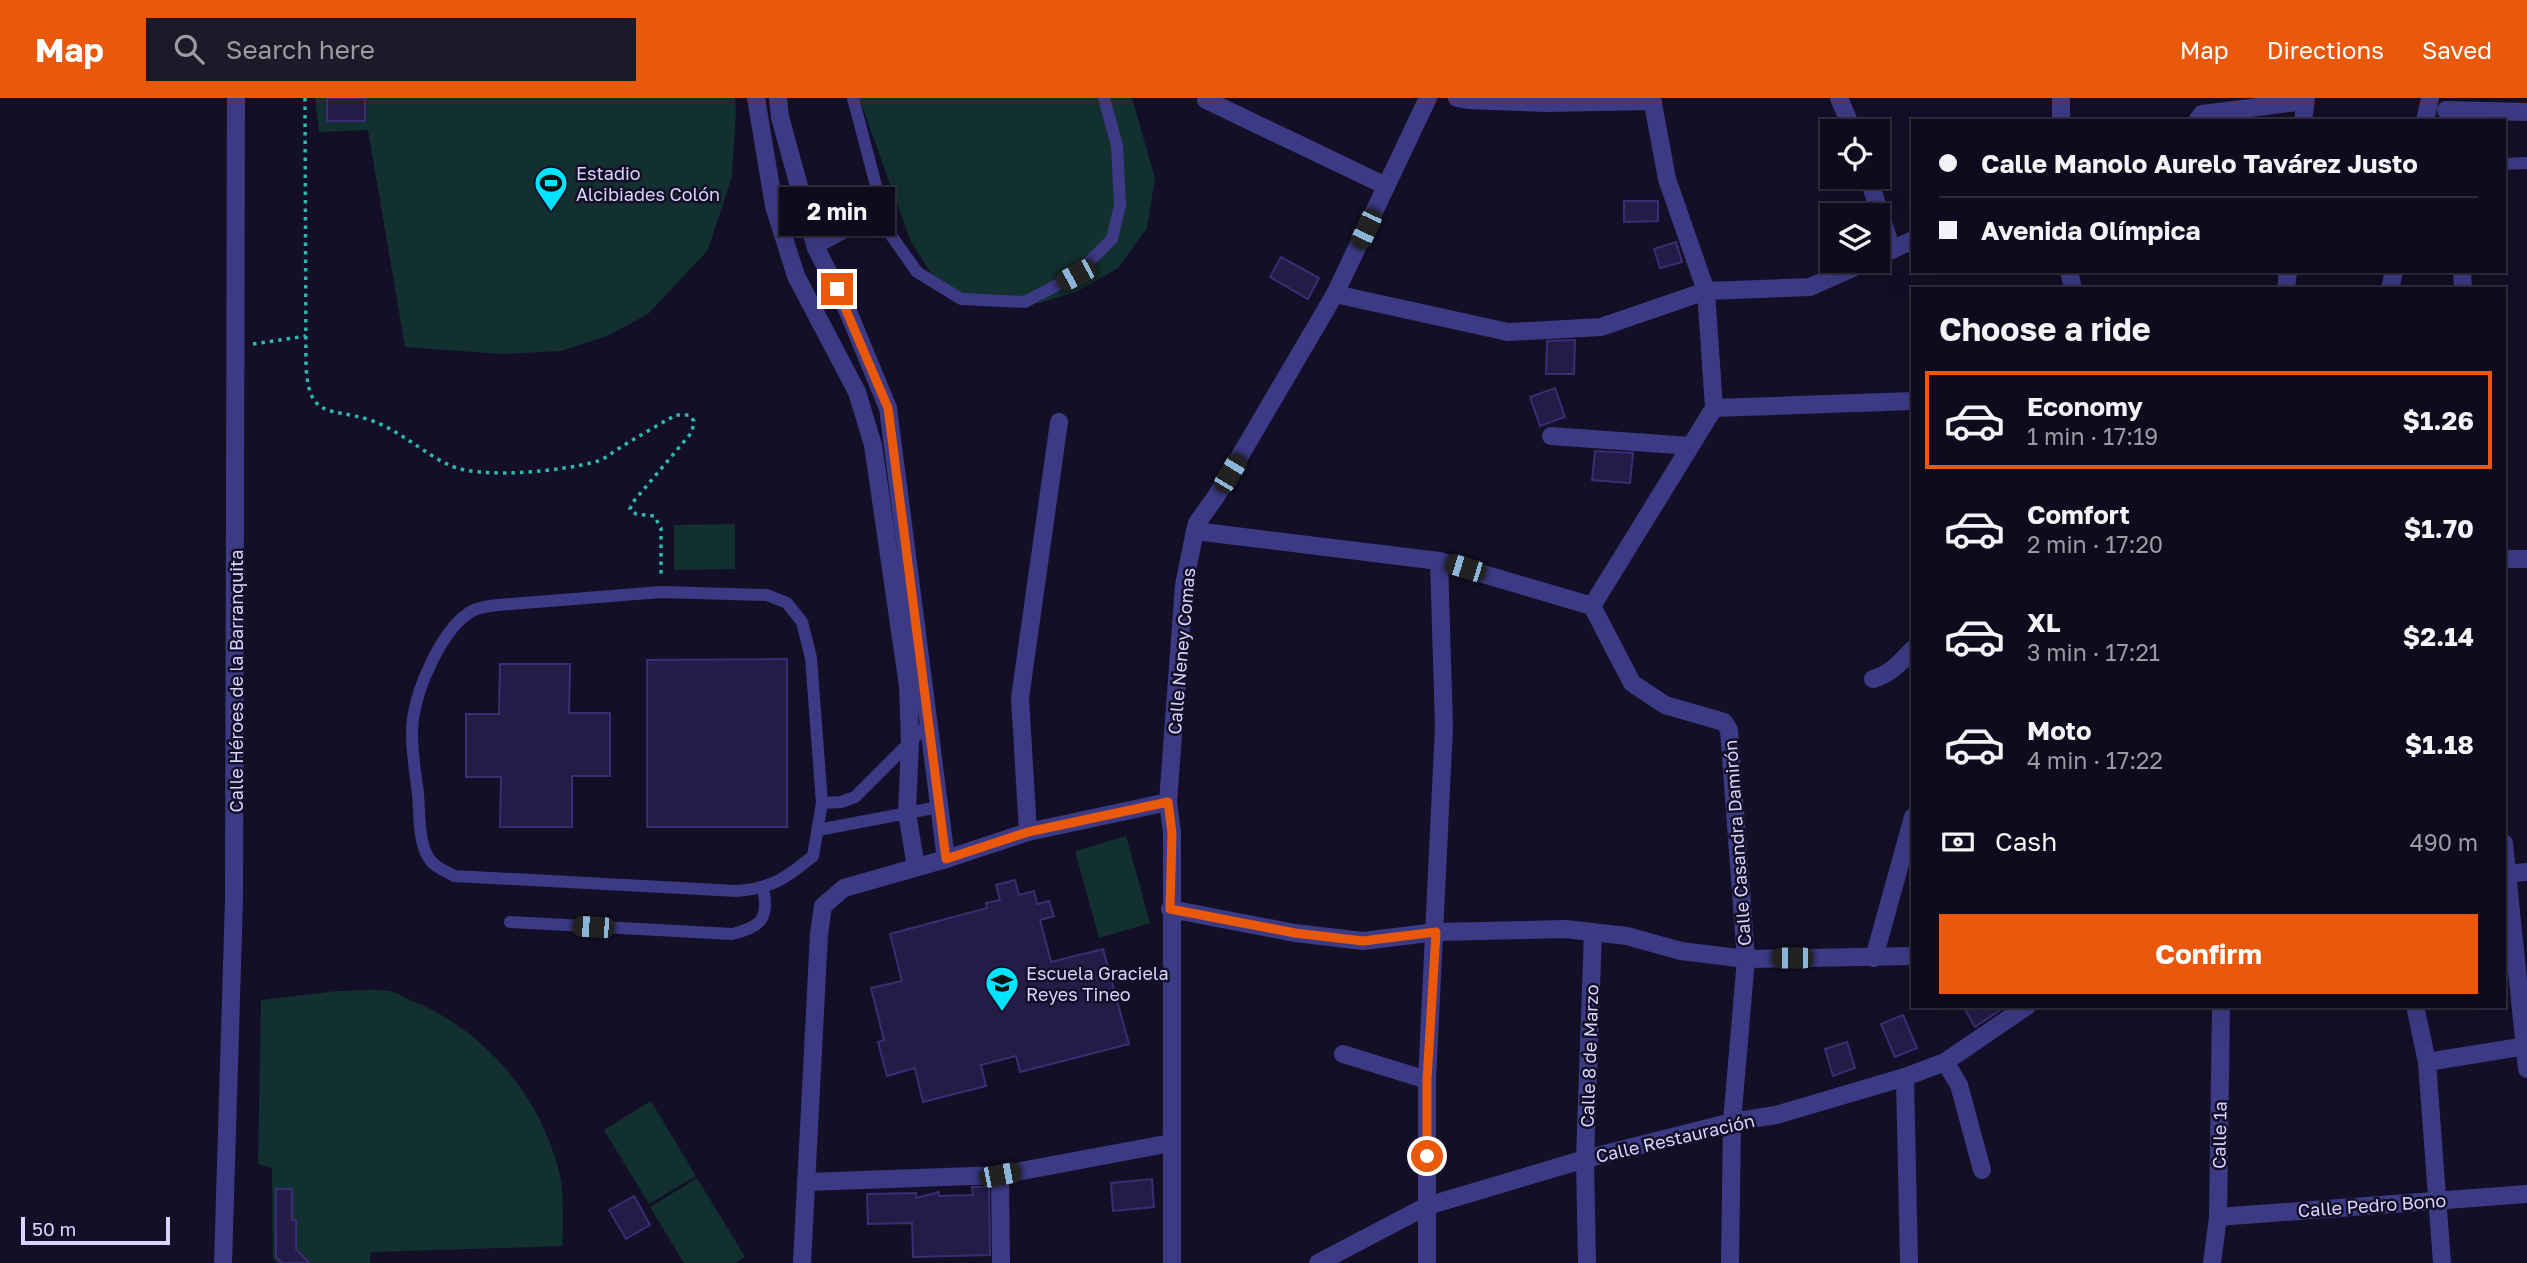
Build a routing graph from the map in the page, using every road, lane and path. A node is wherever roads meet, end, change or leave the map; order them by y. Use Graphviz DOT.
graph roads {
  1 [pos="236,98"];
  2 [pos="305,98"];
  3 [pos="756,98"];
  4 [pos="778,98"];
  5 [pos="853,98"];
  6 [pos="1104,98"];
  7 [pos="1428,98"];
  8 [pos="1457,98"];
  9 [pos="1839,98"];
  10 [pos="2062,98"];
  11 [pos="2430,98"];
  12 [pos="1652,99"];
  13 [pos="2305,99"];
  14 [pos="1206,100"];
  15 [pos="2446,110"];
  16 [pos="2527,112"];
  17 [pos="1848,119"];
  18 [pos="2062,119"];
  19 [pos="2198,119"];
  20 [pos="2303,119"];
  21 [pos="2426,119"];
  22 [pos="2527,163"];
  23 [pos="2506,164"];
  24 [pos="1386,186"];
  25 [pos="881,212"];
  26 [pos="1911,241"];
  27 [pos="816,248"];
  28 [pos="1890,251"];
  29 [pos="1841,273"];
  30 [pos="1706,291"];
  31 [pos="1335,294"];
  32 [pos="306,336"];
  33 [pos="236,347"];
  34 [pos="1911,401"];
  35 [pos="1714,408"];
  36 [pos="1059,422"];
  37 [pos="1551,436"];
  38 [pos="1690,446"];
  39 [pos="1195,531"];
  40 [pos="2506,559"];
  41 [pos="2527,559"];
  42 [pos="1440,561"];
  43 [pos="661,592"];
  44 [pos="1592,607"];
  45 [pos="1911,651"];
  46 [pos="1873,679"];
  47 [pos="929,723"];
  48 [pos="910,742"];
  49 [pos="1168,802"];
  50 [pos="822,803"];
  51 [pos="939,807"];
  52 [pos="906,813"];
  53 [pos="1911,824"];
  54 [pos="818,830"];
  55 [pos="1028,832"];
  56 [pos="946,859"];
  57 [pos="916,867"];
  58 [pos="2527,872"];
  59 [pos="2506,873"];
  60 [pos="2506,881"];
  61 [pos="763,889"];
  62 [pos="1170,909"];
  63 [pos="510,922"];
  64 [pos="1436,932"];
  65 [pos="1593,932"];
  66 [pos="1911,956"];
  67 [pos="1874,958"];
  68 [pos="1746,959"];
  69 [pos="2024,1008"];
  70 [pos="2221,1008"];
  71 [pos="2415,1008"];
  72 [pos="2526,1046"];
  73 [pos="1343,1054"];
  74 [pos="1945,1062"];
  75 [pos="2427,1062"];
  76 [pos="2527,1069"];
  77 [pos="1905,1077"];
  78 [pos="1427,1080"];
  79 [pos="1732,1122"];
  80 [pos="1171,1143"];
  81 [pos="1585,1159"];
  82 [pos="1982,1170"];
  83 [pos="1000,1175"];
  84 [pos="806,1182"];
  85 [pos="2527,1194"];
  86 [pos="2438,1200"];
  87 [pos="1427,1206"];
  88 [pos="2218,1217"];
  89 [pos="223,1263"];
  90 [pos="802,1263"];
  91 [pos="1001,1263"];
  92 [pos="1172,1263"];
  93 [pos="1318,1263"];
  94 [pos="1427,1263"];
  95 [pos="1587,1263"];
  96 [pos="1730,1263"];
  97 [pos="1909,1263"];
  98 [pos="2212,1263"];
  99 [pos="2442,1263"];
  1 -- 33 [label="street, Calle Héroes de la Barranquita"];
  2 -- 32 [label="path"];
  3 -- 48 [label="street"];
  4 -- 27 [label="street"];
  5 -- 25 [label="lane"];
  6 -- 25 [label="lane"];
  7 -- 24 [label="street, Calle Neney Comas"];
  8 -- 12 [label="street"];
  9 -- 17 [label="street"];
  10 -- 18 [label="street"];
  11 -- 21 [label="street"];
  12 -- 30 [label="street"];
  13 -- 19 [label="street"];
  13 -- 20 [label="street"];
  14 -- 24 [label="street"];
  15 -- 16 [label="street"];
  22 -- 23 [label="lane"];
  24 -- 31 [label="street, Calle Neney Comas"];
  25 -- 27 [label="lane"];
  26 -- 28 [label="street"];
  27 -- 47 [label="street"];
  29 -- 30 [label="street"];
  30 -- 31 [label="street"];
  30 -- 35 [label="street"];
  31 -- 39 [label="street, Calle Neney Comas"];
  32 -- 33 [label="path"];
  32 -- 43 [label="path"];
  33 -- 89 [label="street, Calle Héroes de la Barranquita"];
  34 -- 35 [label="street"];
  35 -- 38 [label="street"];
  36 -- 55 [label="street"];
  37 -- 38 [label="street"];
  38 -- 44 [label="street"];
  39 -- 42 [label="street"];
  39 -- 49 [label="street, Calle Neney Comas"];
  40 -- 41 [label="street"];
  42 -- 44 [label="street"];
  42 -- 64 [label="street"];
  43 -- 50 [label="lane"];
  43 -- 61 [label="lane"];
  44 -- 68 [label="street, Calle Casandra Damirón"];
  45 -- 46 [label="street"];
  47 -- 48 [label="lane"];
  47 -- 51 [label="street"];
  48 -- 50 [label="lane"];
  48 -- 52 [label="street"];
  49 -- 55 [label="street"];
  49 -- 62 [label="street, Calle Neney Comas"];
  50 -- 54 [label="lane"];
  51 -- 52 [label="lane"];
  51 -- 56 [label="street"];
  52 -- 54 [label="lane"];
  52 -- 57 [label="street"];
  53 -- 67 [label="street"];
  54 -- 61 [label="lane"];
  55 -- 56 [label="street"];
  56 -- 57 [label="street"];
  57 -- 84 [label="street"];
  58 -- 59 [label="street"];
  60 -- 72 [label="street"];
  61 -- 63 [label="lane"];
  62 -- 64 [label="street"];
  62 -- 80 [label="street, Calle Neney Comas"];
  64 -- 65 [label="street"];
  64 -- 78 [label="street"];
  65 -- 68 [label="street"];
  65 -- 81 [label="street, Calle 8 de Marzo"];
  66 -- 67 [label="street"];
  67 -- 68 [label="street"];
  68 -- 79 [label="street, Calle Casandra Damirón"];
  69 -- 74 [label="street, Calle Restauración"];
  70 -- 88 [label="street, Calle 1ª"];
  71 -- 75 [label="street"];
  72 -- 75 [label="street"];
  72 -- 76 [label="street"];
  73 -- 78 [label="street"];
  74 -- 77 [label="street, Calle Restauración"];
  74 -- 82 [label="street"];
  75 -- 86 [label="street"];
  77 -- 79 [label="street, Calle Restauración"];
  77 -- 97 [label="street"];
  78 -- 87 [label="street"];
  79 -- 81 [label="street, Calle Restauración"];
  79 -- 96 [label="street, Calle Casandra Damirón"];
  80 -- 83 [label="street"];
  80 -- 92 [label="street, Calle Neney Comas"];
  81 -- 87 [label="street, Calle Restauración"];
  81 -- 95 [label="street, Calle 8 de Marzo"];
  83 -- 84 [label="street"];
  83 -- 91 [label="street"];
  84 -- 90 [label="street"];
  85 -- 86 [label="street, Calle Pedro Bono"];
  86 -- 88 [label="street, Calle Pedro Bono"];
  86 -- 99 [label="street"];
  87 -- 93 [label="street, Calle Restauración"];
  87 -- 94 [label="street"];
  88 -- 98 [label="street, Calle 1ª"];
}
